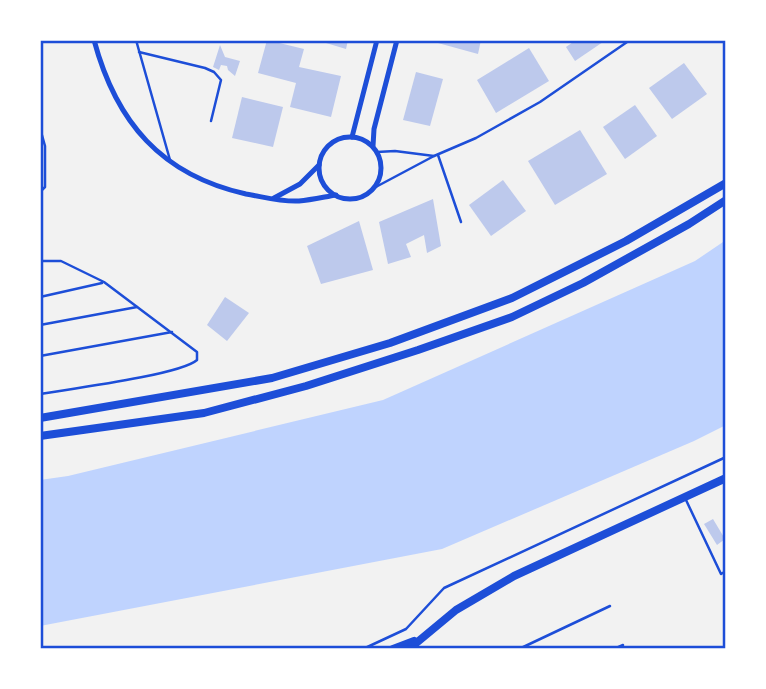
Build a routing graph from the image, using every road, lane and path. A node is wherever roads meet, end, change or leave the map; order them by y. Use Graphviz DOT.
graph roads {
  1 [pos="94,40"];
  2 [pos="136,40"];
  3 [pos="377,40"];
  4 [pos="397,40"];
  5 [pos="630,40"];
  6 [pos="139,52"];
  7 [pos="211,121"];
  8 [pos="40,128"];
  9 [pos="352,137"];
  10 [pos="373,146"];
  11 [pos="377,152"];
  12 [pos="436,155"];
  13 [pos="171,163"];
  14 [pos="320,164"];
  15 [pos="726,183"];
  16 [pos="372,189"];
  17 [pos="40,192"];
  18 [pos="336,195"];
  19 [pos="271,199"];
  20 [pos="726,200"];
  21 [pos="461,222"];
  22 [pos="40,261"];
  23 [pos="104,282"];
  24 [pos="40,297"];
  25 [pos="137,307"];
  26 [pos="40,325"];
  27 [pos="172,332"];
  28 [pos="40,356"];
  29 [pos="40,394"];
  30 [pos="40,418"];
  31 [pos="40,436"];
  32 [pos="726,457"];
  33 [pos="726,478"];
  34 [pos="684,497"];
  35 [pos="726,571"];
  36 [pos="610,606"];
  37 [pos="420,638"];
  38 [pos="623,645"];
  39 [pos="363,649"];
  40 [pos="393,649"];
  41 [pos="409,649"];
  42 [pos="519,649"];
  43 [pos="614,649"];
  1 -- 13 [label="street"];
  2 -- 6 [label="lane"];
  3 -- 9 [label="street"];
  4 -- 10 [label="street"];
  5 -- 12 [label="lane"];
  6 -- 7 [label="lane"];
  6 -- 13 [label="lane"];
  8 -- 17 [label="path"];
  9 -- 10 [label="street"];
  9 -- 14 [label="street"];
  10 -- 11 [label="street"];
  11 -- 12 [label="lane"];
  11 -- 16 [label="street"];
  12 -- 16 [label="lane"];
  12 -- 21 [label="lane"];
  13 -- 19 [label="street"];
  14 -- 18 [label="street"];
  14 -- 19 [label="street"];
  15 -- 30 [label="main road"];
  16 -- 18 [label="street"];
  18 -- 19 [label="street"];
  20 -- 31 [label="main road"];
  22 -- 23 [label="lane"];
  23 -- 24 [label="lane"];
  23 -- 25 [label="lane"];
  25 -- 26 [label="lane"];
  25 -- 27 [label="lane"];
  27 -- 28 [label="lane"];
  27 -- 29 [label="lane"];
  32 -- 39 [label="path"];
  33 -- 34 [label="main road"];
  34 -- 35 [label="lane"];
  34 -- 37 [label="main road"];
  36 -- 42 [label="lane"];
  37 -- 40 [label="main road"];
  37 -- 41 [label="main road"];
  38 -- 43 [label="lane"];
}
